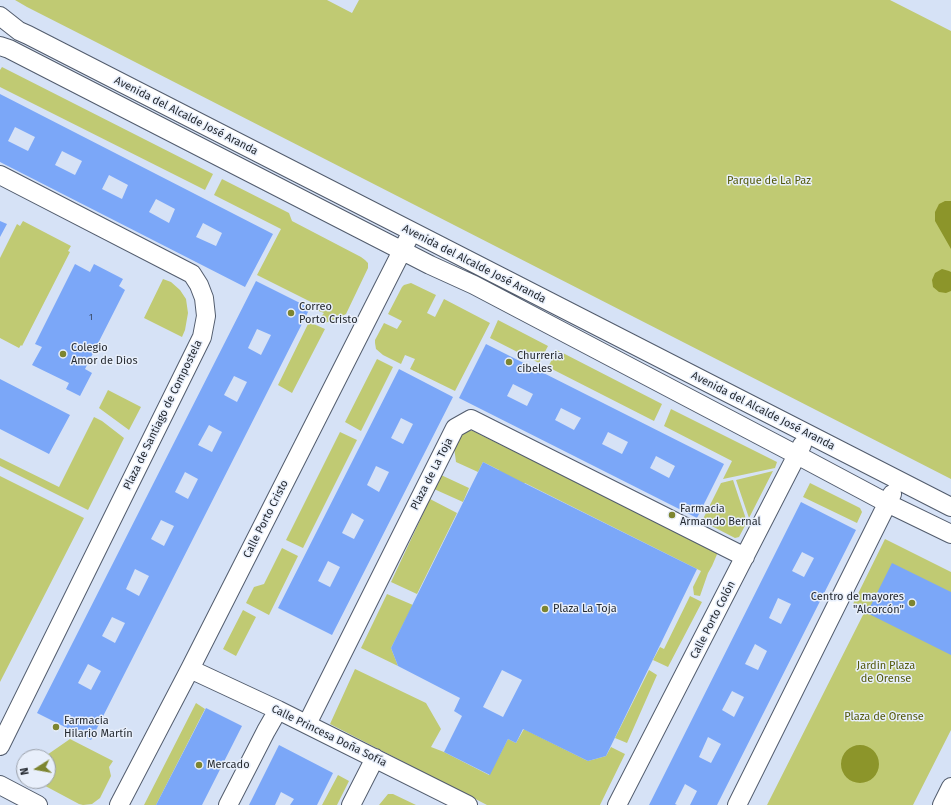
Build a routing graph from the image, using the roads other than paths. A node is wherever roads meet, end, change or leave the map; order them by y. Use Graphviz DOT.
graph roads {
  1 [pos="0,16"];
  2 [pos="0,46"];
  3 [pos="0,175"];
  4 [pos="412,232"];
  5 [pos="402,250"];
  6 [pos="808,434"];
  7 [pos="797,455"];
  8 [pos="898,480"];
  9 [pos="887,503"];
  10 [pos="951,507"];
  11 [pos="951,534"];
  12 [pos="745,557"];
  13 [pos="190,669"];
  14 [pos="278,710"];
  15 [pos="307,724"];
  16 [pos="0,746"];
  17 [pos="375,758"];
  18 [pos="0,784"];
  19 [pos="951,787"];
  20 [pos="38,805"];
  21 [pos="119,805"];
  22 [pos="228,805"];
  23 [pos="351,805"];
  24 [pos="468,805"];
  25 [pos="617,805"];
  26 [pos="736,805"];
  27 [pos="942,805"];
  1 -- 4 [label="street, Avenida del Alcalde José Aranda"];
  2 -- 5 [label="street, Avenida del Alcalde José Aranda"];
  3 -- 16 [label="street, Plaza de Santiago de Compostela"];
  4 -- 5 [label="street, Calle Porto Cristo"];
  4 -- 6 [label="street, Avenida del Alcalde José Aranda"];
  5 -- 7 [label="street, Avenida del Alcalde José Aranda"];
  5 -- 13 [label="street, Calle Porto Cristo"];
  6 -- 7 [label="street, Calle Porto Colón"];
  6 -- 8 [label="street, Avenida del Alcalde José Aranda"];
  7 -- 9 [label="street, Avenida del Alcalde José Aranda"];
  7 -- 12 [label="street, Calle Porto Colón"];
  8 -- 9 [label="street"];
  8 -- 10 [label="street, Avenida del Alcalde José Aranda"];
  9 -- 11 [label="street, Avenida del Alcalde José Aranda"];
  9 -- 26 [label="street"];
  12 -- 15 [label="street, Plaza de La Toja"];
  12 -- 25 [label="street, Calle Porto Colón"];
  13 -- 14 [label="street, Calle Princesa Doña Sofía"];
  13 -- 21 [label="street, Calle Porto Cristo"];
  14 -- 15 [label="street, Calle Princesa Doña Sofía"];
  14 -- 22 [label="street"];
  15 -- 17 [label="street, Calle Princesa Doña Sofía"];
  17 -- 23 [label="street"];
  17 -- 24 [label="street, Calle Princesa Doña Sofía"];
  18 -- 20 [label="street"];
  19 -- 27 [label="street"];
}
